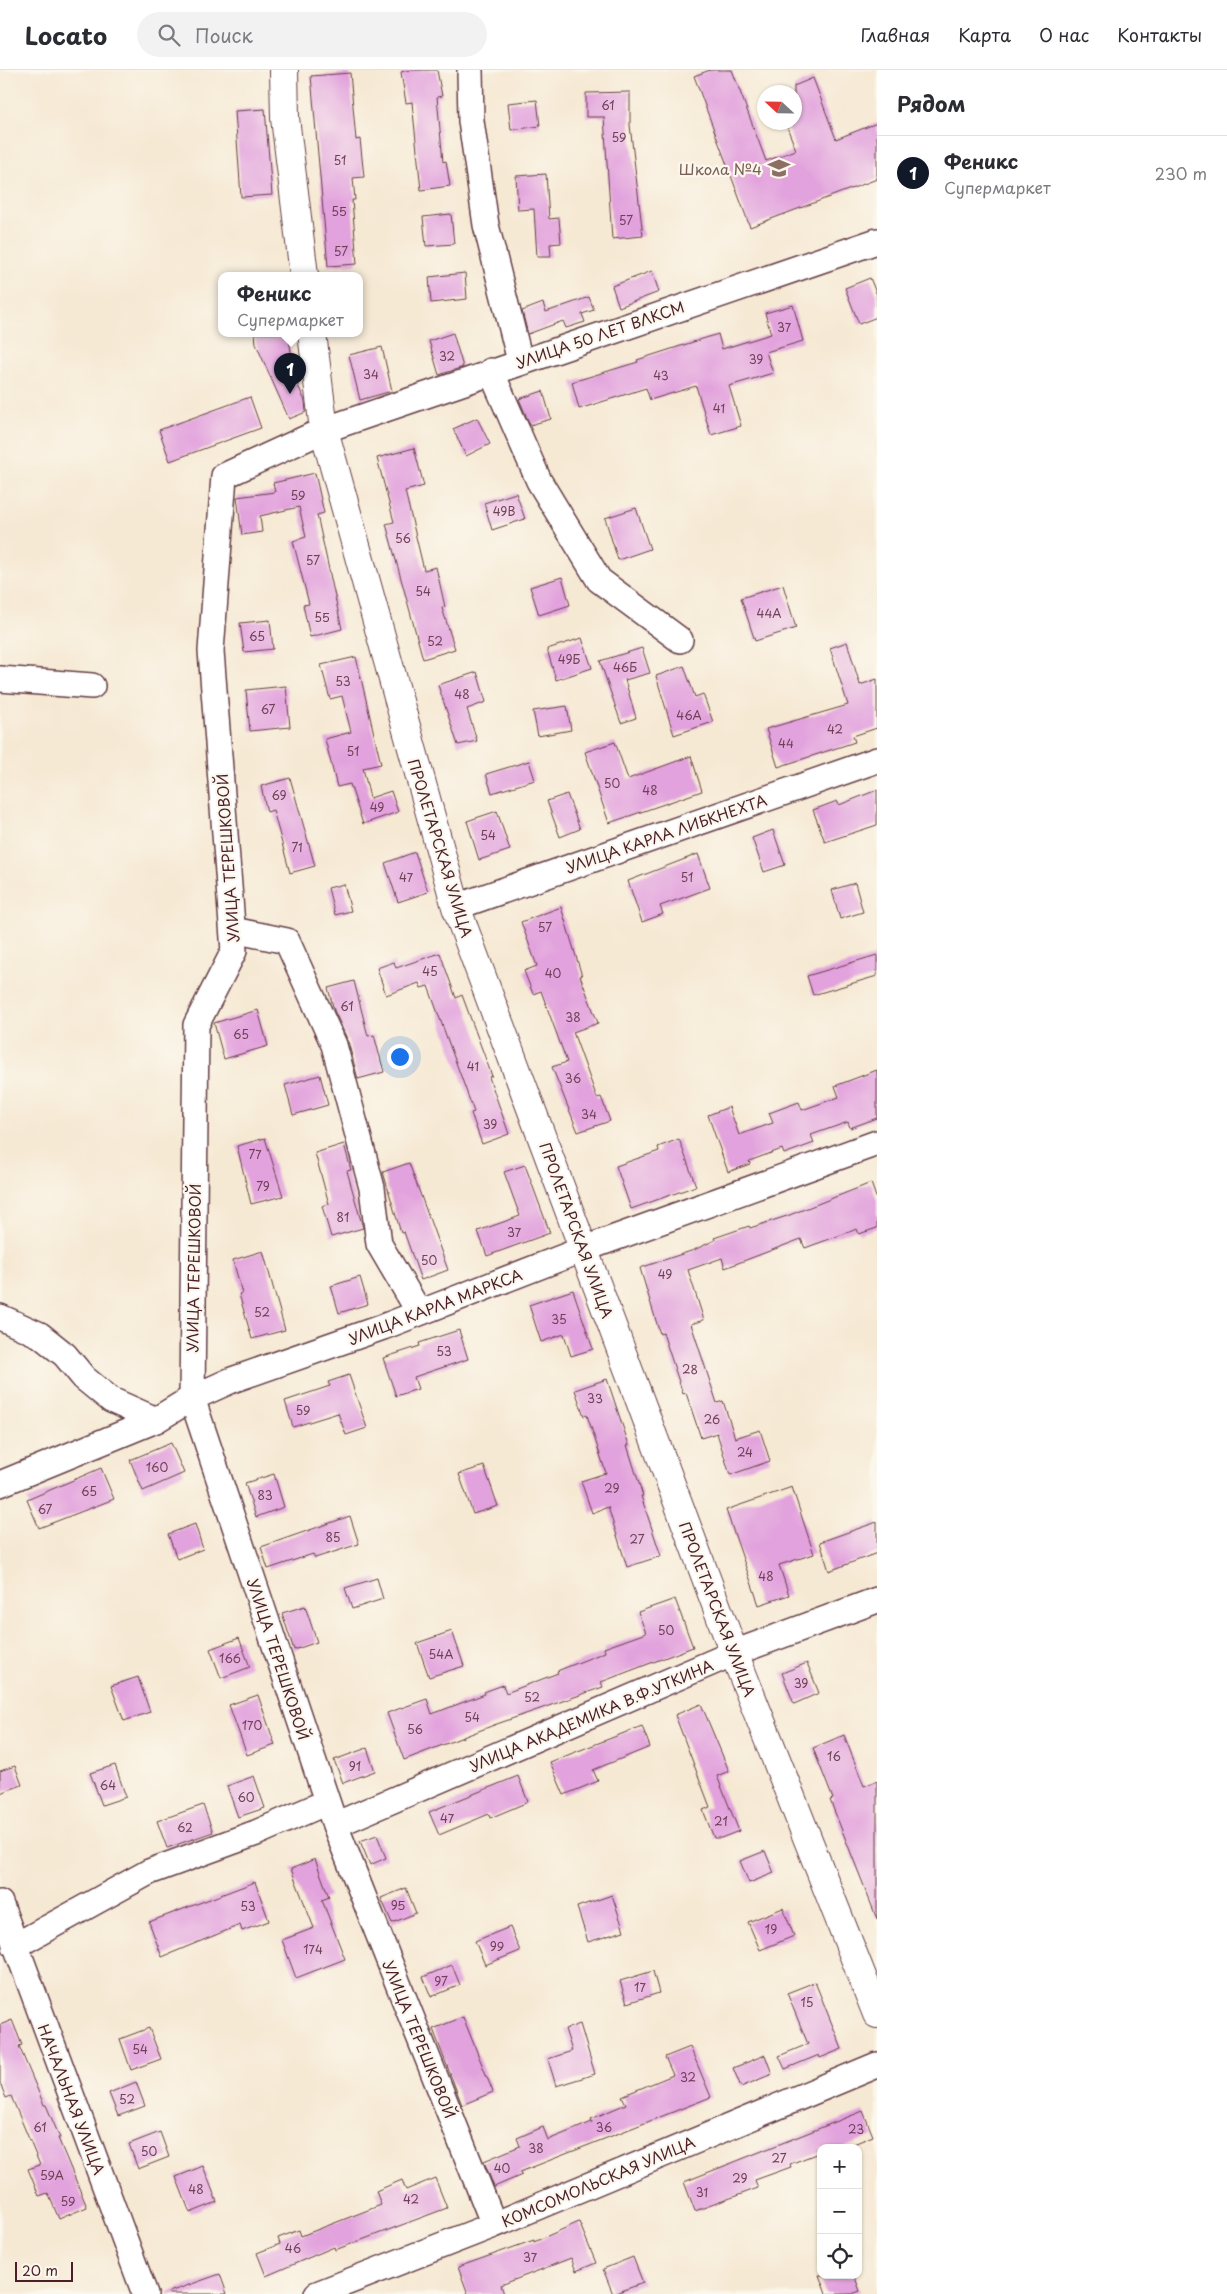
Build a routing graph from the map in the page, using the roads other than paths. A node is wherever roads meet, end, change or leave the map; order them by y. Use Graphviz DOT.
graph roads {
  1 [pos="284,70"];
  2 [pos="470,70"];
  3 [pos="877,240"];
  4 [pos="304,272"];
  5 [pos="312,337"];
  6 [pos="520,361"];
  7 [pos="491,371"];
  8 [pos="324,430"];
  9 [pos="680,640"];
  10 [pos="0,679"];
  11 [pos="92,686"];
  12 [pos="877,760"];
  13 [pos="456,907"];
  14 [pos="233,930"];
  15 [pos="877,1143"];
  16 [pos="584,1249"];
  17 [pos="419,1312"];
  18 [pos="0,1316"];
  19 [pos="192,1398"];
  20 [pos="156,1420"];
  21 [pos="0,1484"];
  22 [pos="877,1600"];
  23 [pos="734,1653"];
  24 [pos="326,1802"];
  25 [pos="335,1825"];
  26 [pos="0,1903"];
  27 [pos="15,1946"];
  28 [pos="877,2014"];
  29 [pos="877,2065"];
  30 [pos="494,2225"];
  31 [pos="145,2294"];
  32 [pos="318,2294"];
  1 -- 4 [label="main road"];
  2 -- 6 [label="street"];
  3 -- 6 [label="street, УЛИЦА 50 ЛЕТ ВЛКСМ"];
  5 -- 8 [label="main road"];
  6 -- 7 [label="street, УЛИЦА 50 ЛЕТ ВЛКСМ"];
  7 -- 8 [label="street, УЛИЦА 50 ЛЕТ ВЛКСМ"];
  7 -- 9 [label="street"];
  8 -- 13 [label="main road, ПРОЛЕТАРСКАЯ УЛИЦА"];
  8 -- 14 [label="street, УЛИЦА ТЕРЕШКОВОЙ"];
  10 -- 11 [label="street"];
  12 -- 13 [label="street, УЛИЦА КАРЛА ЛИБКНЕХТА"];
  13 -- 16 [label="main road, ПРОЛЕТАРСКАЯ УЛИЦА"];
  14 -- 17 [label="street"];
  14 -- 19 [label="street, УЛИЦА ТЕРЕШКОВОЙ"];
  15 -- 16 [label="street, УЛИЦА КАРЛА МАРКСА"];
  16 -- 17 [label="street, УЛИЦА КАРЛА МАРКСА"];
  16 -- 23 [label="main road, ПРОЛЕТАРСКАЯ УЛИЦА"];
  17 -- 19 [label="street, УЛИЦА КАРЛА МАРКСА"];
  18 -- 20 [label="street"];
  19 -- 20 [label="street, УЛИЦА КАРЛА МАРКСА"];
  19 -- 24 [label="street, УЛИЦА ТЕРЕШКОВОЙ"];
  20 -- 21 [label="street, УЛИЦА КАРЛА МАРКСА"];
  22 -- 23 [label="street, УЛИЦА АКАДЕМИКА В.Ф.УТКИНА"];
  23 -- 25 [label="street, УЛИЦА АКАДЕМИКА В.Ф.УТКИНА"];
  23 -- 28 [label="main road, ПРОЛЕТАРСКАЯ УЛИЦА"];
  24 -- 25 [label="street, УЛИЦА ТЕРЕШКОВОЙ"];
  24 -- 27 [label="street"];
  25 -- 30 [label="street, УЛИЦА ТЕРЕШКОВОЙ"];
  26 -- 27 [label="street, НАЧАЛЬНАЯ УЛИЦА"];
  27 -- 31 [label="street, НАЧАЛЬНАЯ УЛИЦА"];
  29 -- 30 [label="street, КОМСОМОЛЬСКАЯ УЛИЦА"];
  30 -- 32 [label="street, КОМСОМОЛЬСКАЯ УЛИЦА"];
}
